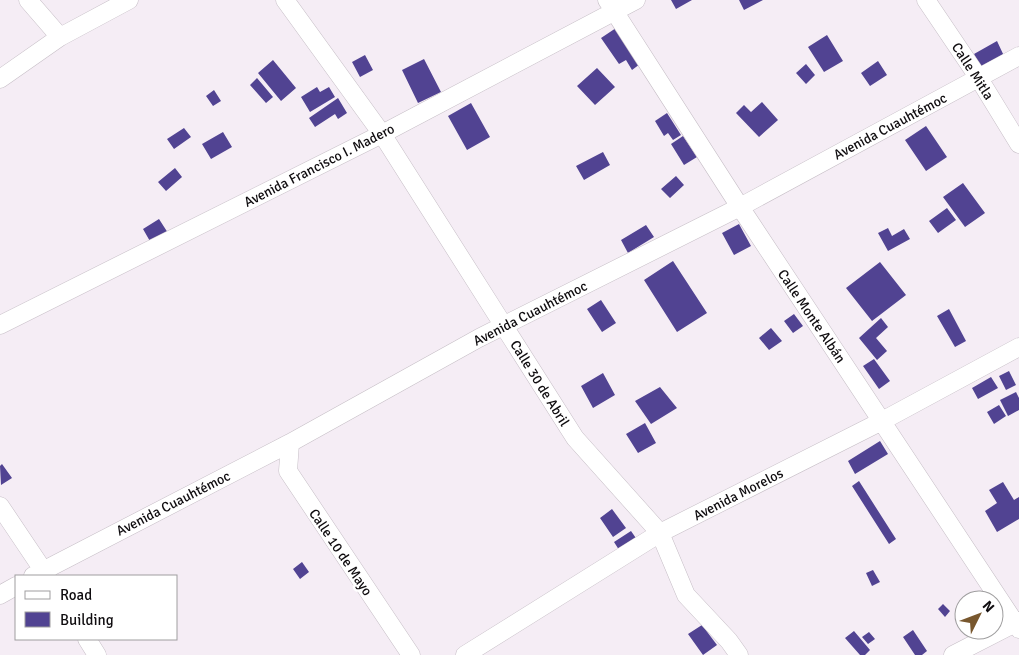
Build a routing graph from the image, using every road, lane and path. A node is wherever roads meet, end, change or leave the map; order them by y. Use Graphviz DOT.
graph roads {
  1 [pos="28,0"];
  2 [pos="129,0"];
  3 [pos="285,0"];
  4 [pos="636,0"];
  5 [pos="926,0"];
  6 [pos="611,6"];
  7 [pos="60,38"];
  8 [pos="1019,56"];
  9 [pos="978,78"];
  10 [pos="0,79"];
  11 [pos="382,134"];
  12 [pos="1019,144"];
  13 [pos="740,207"];
  14 [pos="0,325"];
  15 [pos="504,326"];
  16 [pos="1019,347"];
  17 [pos="882,422"];
  18 [pos="290,443"];
  19 [pos="0,506"];
  20 [pos="660,533"];
  21 [pos="41,574"];
  22 [pos="15,587"];
  23 [pos="0,595"];
  24 [pos="1018,624"];
  25 [pos="88,640"];
  26 [pos="97,655"];
  27 [pos="411,655"];
  28 [pos="465,655"];
  29 [pos="739,655"];
  30 [pos="952,655"];
  1 -- 7 [label="street"];
  2 -- 7 [label="street"];
  3 -- 11 [label="street, Calle 30 de Abril"];
  4 -- 6 [label="street, Avenida Francisco I. Madero"];
  5 -- 9 [label="street, Calle Mitla"];
  6 -- 11 [label="street, Avenida Francisco I. Madero"];
  6 -- 13 [label="street, Calle Monte Albán"];
  7 -- 10 [label="street"];
  8 -- 9 [label="street, Avenida Cuauhtémoc"];
  9 -- 12 [label="street, Calle Mitla"];
  9 -- 13 [label="street, Avenida Cuauhtémoc"];
  11 -- 14 [label="street, Avenida Francisco I. Madero"];
  11 -- 15 [label="street, Calle 30 de Abril"];
  13 -- 15 [label="street, Avenida Cuauhtémoc"];
  13 -- 17 [label="street, Calle Monte Albán"];
  15 -- 18 [label="street, Avenida Cuauhtémoc"];
  15 -- 20 [label="street, Calle 30 de Abril"];
  16 -- 17 [label="street, Avenida Morelos"];
  17 -- 20 [label="street, Avenida Morelos"];
  17 -- 24 [label="street, Calle Monte Albán"];
  18 -- 21 [label="street, Avenida Cuauhtémoc"];
  18 -- 27 [label="street, Calle 10 de Mayo"];
  19 -- 21 [label="street"];
  20 -- 28 [label="street, Avenida Morelos"];
  20 -- 29 [label="street, Calle 30 de Abril"];
  22 -- 23 [label="street"];
  24 -- 30 [label="street"];
  25 -- 26 [label="street"];
}
